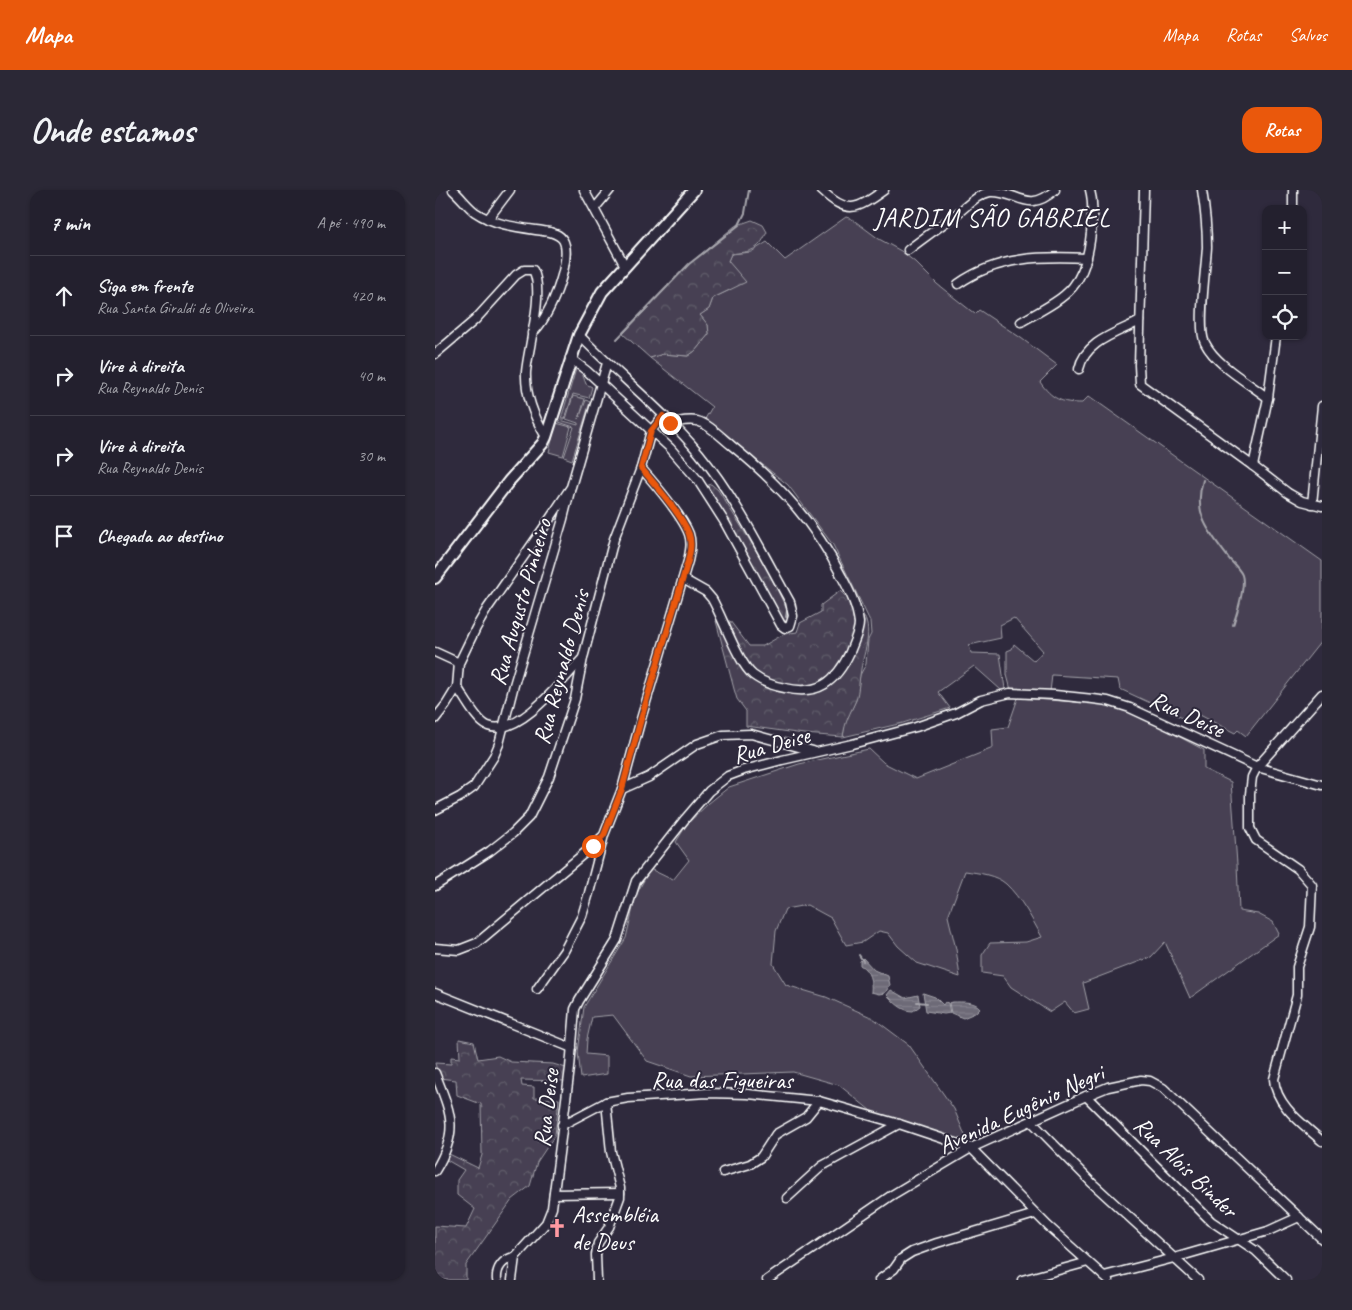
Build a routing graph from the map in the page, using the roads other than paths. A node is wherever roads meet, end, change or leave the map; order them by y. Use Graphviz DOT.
graph roads {
  1 [pos="453,190"];
  2 [pos="510,190"];
  3 [pos="584,190"];
  4 [pos="610,190"];
  5 [pos="693,190"];
  6 [pos="821,190"];
  7 [pos="884,190"];
  8 [pos="1055,190"];
  9 [pos="1090,190"];
  10 [pos="1145,190"];
  11 [pos="1203,190"];
  12 [pos="1293,190"];
  13 [pos="1293,205"];
  14 [pos="595,208"];
  15 [pos="488,219"];
  16 [pos="908,250"];
  17 [pos="1087,258"];
  18 [pos="625,266"];
  19 [pos="958,284"];
  20 [pos="1140,321"];
  21 [pos="1021,322"];
  22 [pos="532,333"];
  23 [pos="579,335"];
  24 [pos="1275,340"];
  25 [pos="435,354"];
  26 [pos="570,358"];
  27 [pos="607,364"];
  28 [pos="1079,369"];
  29 [pos="600,384"];
  30 [pos="1268,398"];
  31 [pos="1322,406"];
  32 [pos="663,416"];
  33 [pos="670,423"];
  34 [pos="651,431"];
  35 [pos="546,437"];
  36 [pos="1253,466"];
  37 [pos="641,468"];
  38 [pos="571,487"];
  39 [pos="1312,504"];
  40 [pos="1322,506"];
  41 [pos="547,523"];
  42 [pos="560,529"];
  43 [pos="435,578"];
  44 [pos="683,579"];
  45 [pos="435,652"];
  46 [pos="583,658"];
  47 [pos="459,663"];
  48 [pos="457,687"];
  49 [pos="1321,698"];
  50 [pos="435,719"];
  51 [pos="503,727"];
  52 [pos="815,752"];
  53 [pos="1257,767"];
  54 [pos="1322,785"];
  55 [pos="622,789"];
  56 [pos="435,810"];
  57 [pos="604,835"];
  58 [pos="435,886"];
  59 [pos="435,948"];
  60 [pos="537,989"];
  61 [pos="435,993"];
  62 [pos="572,1048"];
  63 [pos="435,1073"];
  64 [pos="1086,1096"];
  65 [pos="819,1101"];
  66 [pos="606,1102"];
  67 [pos="1031,1121"];
  68 [pos="899,1124"];
  69 [pos="562,1125"];
  70 [pos="1322,1141"];
  71 [pos="971,1148"];
  72 [pos="435,1171"];
  73 [pos="723,1172"];
  74 [pos="620,1193"];
  75 [pos="554,1194"];
  76 [pos="787,1198"];
  77 [pos="1035,1214"];
  78 [pos="1299,1218"];
  79 [pos="1239,1239"];
  80 [pos="1322,1239"];
  81 [pos="515,1257"];
  82 [pos="1174,1258"];
  83 [pos="1088,1262"];
  84 [pos="1036,1278"];
  85 [pos="1106,1278"];
  86 [pos="497,1280"];
  87 [pos="512,1280"];
  88 [pos="597,1280"];
  89 [pos="767,1280"];
  90 [pos="879,1280"];
  91 [pos="1023,1280"];
  92 [pos="1198,1280"];
  93 [pos="1286,1280"];
  1 -- 15 [label="street"];
  2 -- 15 [label="street"];
  3 -- 14 [label="street"];
  4 -- 14 [label="street"];
  5 -- 18 [label="main road"];
  6 -- 7 [label="street"];
  8 -- 16 [label="street"];
  9 -- 17 [label="street"];
  10 -- 20 [label="street"];
  11 -- 30 [label="street"];
  12 -- 13 [label="street"];
  14 -- 18 [label="street"];
  15 -- 22 [label="street"];
  17 -- 19 [label="street"];
  17 -- 21 [label="street"];
  18 -- 23 [label="main road"];
  20 -- 28 [label="street"];
  20 -- 36 [label="street"];
  22 -- 25 [label="street"];
  22 -- 35 [label="street"];
  23 -- 26 [label="main road"];
  23 -- 27 [label="street"];
  24 -- 30 [label="street"];
  26 -- 29 [label="street"];
  26 -- 35 [label="main road"];
  27 -- 29 [label="street, Rua Augusto Pinheiro"];
  27 -- 32 [label="street"];
  29 -- 34 [label="street"];
  29 -- 38 [label="street, Rua Augusto Pinheiro"];
  30 -- 36 [label="street"];
  31 -- 39 [label="street"];
  32 -- 33 [label="street"];
  32 -- 34 [label="street, Rua Reynaldo Denis"];
  33 -- 34 [label="street"];
  33 -- 44 [label="street"];
  34 -- 37 [label="street, Rua Reynaldo Denis"];
  35 -- 43 [label="main road"];
  36 -- 39 [label="street"];
  37 -- 44 [label="street"];
  37 -- 46 [label="street, Rua Reynaldo Denis"];
  38 -- 41 [label="street"];
  38 -- 42 [label="street, Rua Augusto Pinheiro"];
  39 -- 40 [label="street"];
  41 -- 42 [label="street"];
  41 -- 47 [label="street"];
  42 -- 51 [label="street, Rua Augusto Pinheiro"];
  44 -- 55 [label="street"];
  45 -- 47 [label="street"];
  46 -- 51 [label="street"];
  46 -- 58 [label="street, Rua Reynaldo Denis"];
  47 -- 48 [label="street"];
  48 -- 50 [label="street"];
  48 -- 51 [label="street"];
  49 -- 53 [label="street"];
  51 -- 56 [label="street, Rua Augusto Pinheiro"];
  52 -- 53 [label="street, Rua Deise"];
  52 -- 55 [label="street"];
  52 -- 62 [label="street, Rua Deise"];
  53 -- 54 [label="street, Rua Deise"];
  53 -- 70 [label="street"];
  55 -- 57 [label="street"];
  57 -- 59 [label="street"];
  57 -- 60 [label="street"];
  61 -- 62 [label="street"];
  62 -- 69 [label="street, Rua Deise"];
  63 -- 72 [label="street"];
  64 -- 67 [label="street, Avenida Eugênio Negri"];
  64 -- 78 [label="street, Avenida Eugênio Negri"];
  64 -- 79 [label="street, Rua Alois Binder"];
  65 -- 66 [label="street, Rua das Figueiras"];
  65 -- 68 [label="street, Rua das Figueiras"];
  65 -- 73 [label="street"];
  66 -- 69 [label="street, Rua das Figueiras"];
  66 -- 74 [label="street"];
  67 -- 71 [label="street, Avenida Eugênio Negri"];
  67 -- 82 [label="street"];
  68 -- 71 [label="street, Rua das Figueiras"];
  68 -- 76 [label="street"];
  69 -- 75 [label="street, Rua Deise"];
  71 -- 77 [label="street"];
  71 -- 89 [label="street, Avenida Eugênio Negri"];
  74 -- 75 [label="street"];
  74 -- 88 [label="street"];
  75 -- 81 [label="street, Rua Deise"];
  77 -- 83 [label="street"];
  77 -- 90 [label="street"];
  78 -- 79 [label="street"];
  78 -- 80 [label="street, Avenida Eugênio Negri"];
  79 -- 82 [label="street"];
  79 -- 93 [label="street, Rua Alois Binder"];
  81 -- 86 [label="street, Rua Deise"];
  81 -- 87 [label="street"];
  82 -- 85 [label="street"];
  82 -- 92 [label="street"];
  83 -- 84 [label="street"];
  83 -- 85 [label="street"];
  84 -- 91 [label="street"];
}
